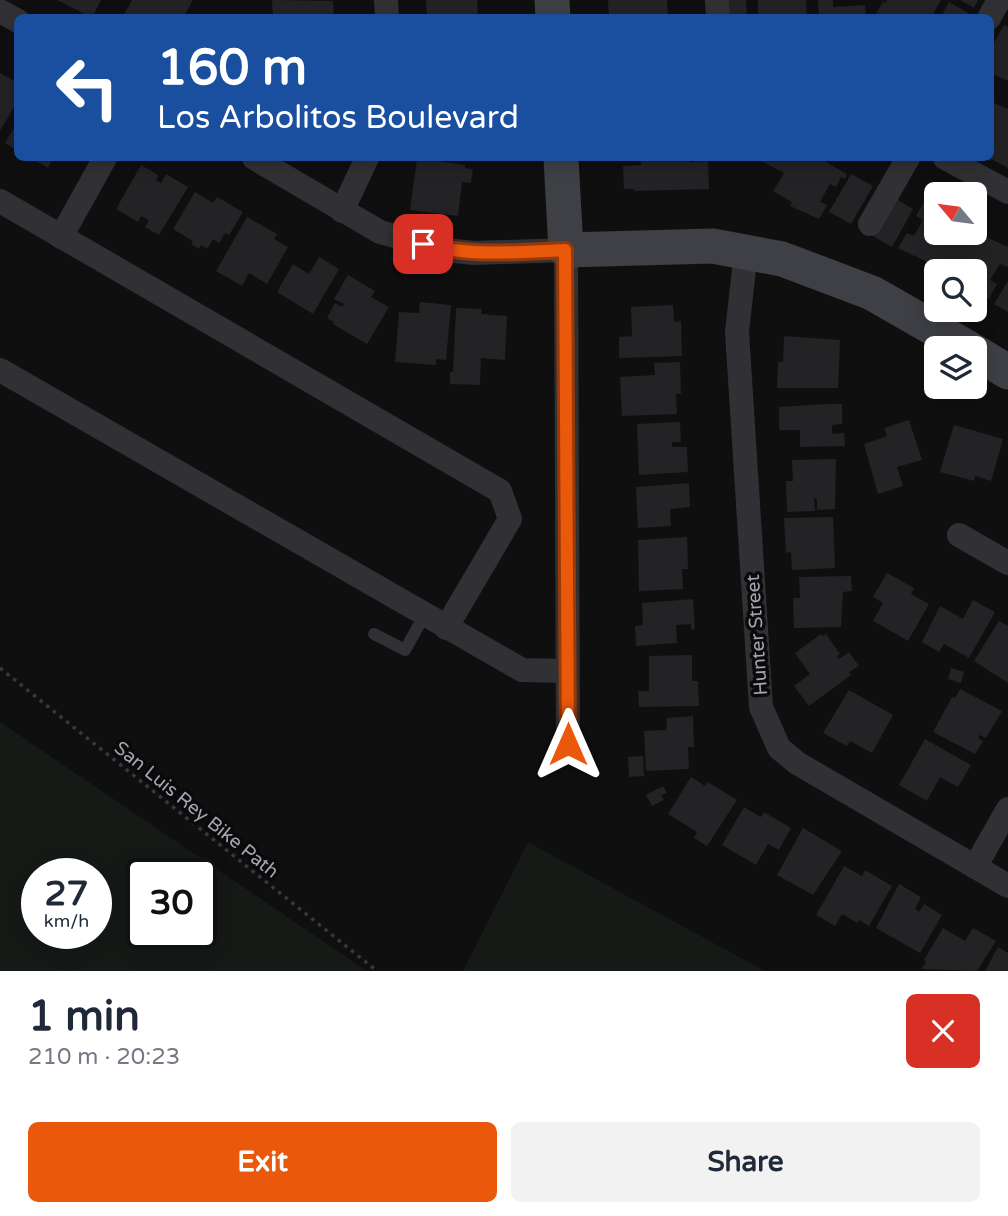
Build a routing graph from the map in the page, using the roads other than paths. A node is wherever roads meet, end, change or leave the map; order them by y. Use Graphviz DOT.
graph roads {
  1 [pos="103,161"];
  2 [pos="259,161"];
  3 [pos="366,161"];
  4 [pos="561,161"];
  5 [pos="906,161"];
  6 [pos="951,161"];
  7 [pos="1008,192"];
  8 [pos="0,201"];
  9 [pos="342,211"];
  10 [pos="870,224"];
  11 [pos="61,237"];
  12 [pos="565,250"];
  13 [pos="746,251"];
  14 [pos="947,336"];
  15 [pos="987,359"];
  16 [pos="0,370"];
  17 [pos="1008,372"];
  18 [pos="959,535"];
  19 [pos="1008,563"];
  20 [pos="424,616"];
  21 [pos="446,628"];
  22 [pos="374,634"];
  23 [pos="567,671"];
  24 [pos="568,744"];
  25 [pos="1008,809"];
  26 [pos="975,867"];
  27 [pos="1008,886"];
  1 -- 11 [label="street"];
  2 -- 9 [label="street"];
  3 -- 9 [label="street"];
  4 -- 12 [label="street"];
  5 -- 10 [label="street"];
  6 -- 7 [label="street"];
  8 -- 11 [label="street"];
  9 -- 12 [label="street"];
  11 -- 21 [label="street"];
  12 -- 13 [label="street"];
  12 -- 23 [label="street"];
  13 -- 14 [label="street"];
  13 -- 26 [label="street, Hunter Street"];
  15 -- 17 [label="street"];
  16 -- 20 [label="street"];
  18 -- 19 [label="street"];
  20 -- 21 [label="street"];
  20 -- 22 [label="lane"];
  21 -- 23 [label="street"];
  23 -- 24 [label="street"];
  25 -- 26 [label="street"];
  26 -- 27 [label="street, Hunter Street"];
}
